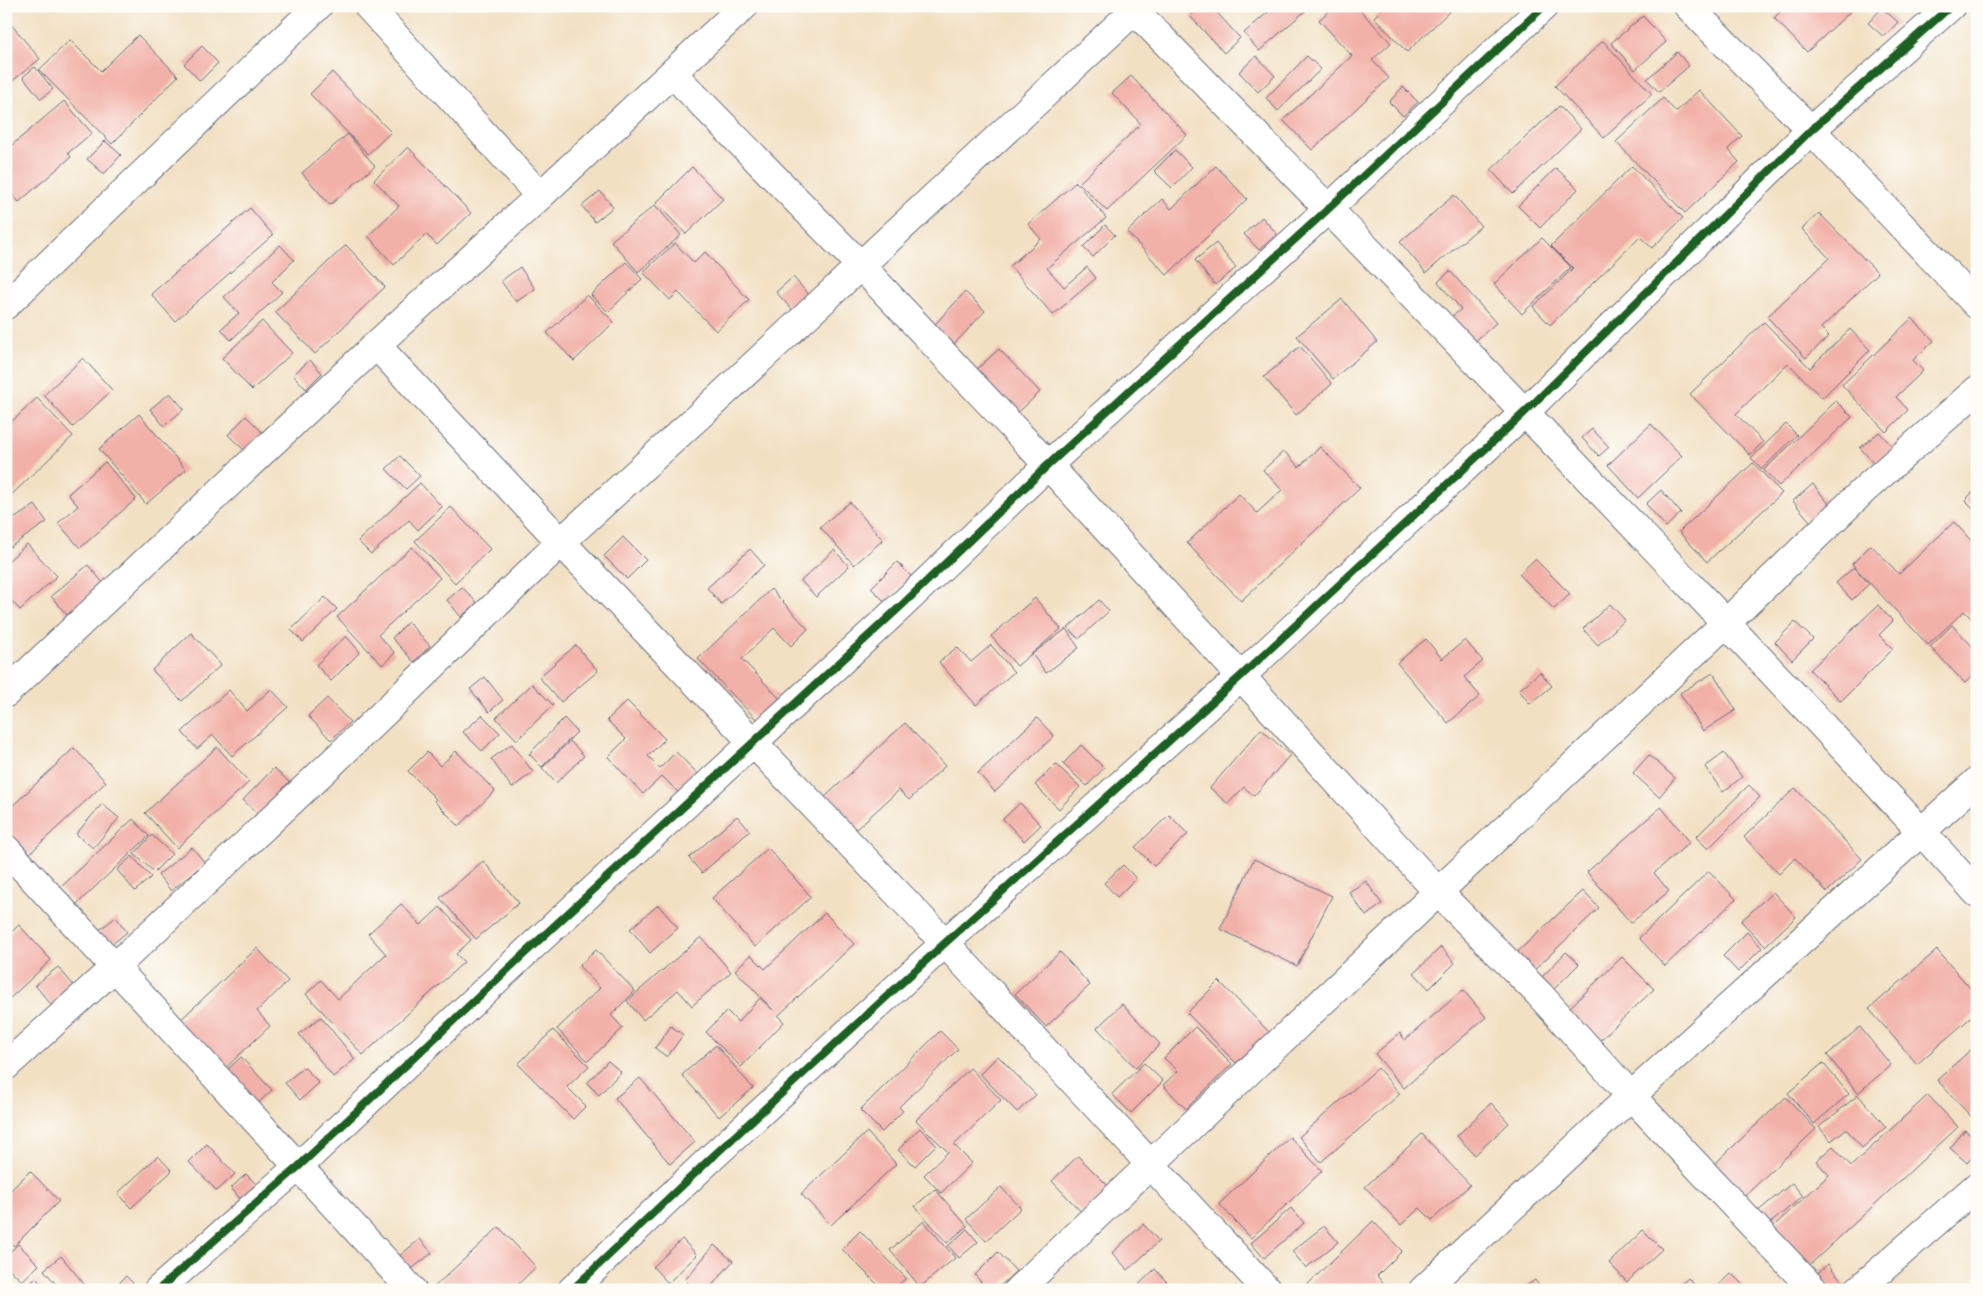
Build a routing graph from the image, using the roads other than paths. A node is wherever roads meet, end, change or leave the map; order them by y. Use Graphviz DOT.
graph roads {
  1 [pos="318,6"];
  2 [pos="368,6"];
  3 [pos="744,6"];
  4 [pos="1544,6"];
  5 [pos="1688,6"];
  6 [pos="1951,6"];
  7 [pos="1134,8"];
  8 [pos="672,74"];
  9 [pos="1810,130"];
  10 [pos="540,196"];
  11 [pos="1327,210"];
  12 [pos="860,265"];
  13 [pos="6,305"];
  14 [pos="1977,305"];
  15 [pos="376,345"];
  16 [pos="1977,390"];
  17 [pos="1525,412"];
  18 [pos="1048,465"];
  19 [pos="561,542"];
  20 [pos="1726,623"];
  21 [pos="1241,676"];
  22 [pos="9,686"];
  23 [pos="754,743"];
  24 [pos="1977,781"];
  25 [pos="1922,832"];
  26 [pos="6,849"];
  27 [pos="1438,892"];
  28 [pos="1977,893"];
  29 [pos="945,943"];
  30 [pos="115,968"];
  31 [pos="6,1066"];
  32 [pos="1631,1096"];
  33 [pos="1151,1164"];
  34 [pos="299,1166"];
  35 [pos="1977,1186"];
  36 [pos="158,1290"];
  37 [pos="412,1290"];
  38 [pos="572,1290"];
  39 [pos="1018,1290"];
  40 [pos="1266,1290"];
  41 [pos="1423,1290"];
  42 [pos="1814,1290"];
  43 [pos="1858,1290"];
  1 -- 13 [label="street"];
  2 -- 10 [label="street"];
  3 -- 8 [label="street"];
  4 -- 11 [label="street"];
  5 -- 9 [label="street"];
  6 -- 9 [label="street"];
  7 -- 11 [label="street"];
  7 -- 12 [label="street"];
  8 -- 10 [label="street"];
  8 -- 12 [label="street"];
  9 -- 14 [label="street"];
  9 -- 17 [label="street"];
  10 -- 15 [label="street"];
  11 -- 17 [label="street"];
  11 -- 18 [label="street"];
  12 -- 18 [label="street"];
  12 -- 19 [label="street"];
  15 -- 19 [label="street"];
  15 -- 22 [label="street"];
  16 -- 20 [label="street"];
  17 -- 20 [label="street"];
  17 -- 21 [label="street"];
  18 -- 21 [label="street"];
  18 -- 23 [label="street"];
  19 -- 23 [label="street"];
  19 -- 30 [label="street"];
  20 -- 25 [label="street"];
  20 -- 27 [label="street"];
  21 -- 27 [label="street"];
  21 -- 29 [label="street"];
  23 -- 29 [label="street"];
  23 -- 34 [label="street"];
  24 -- 25 [label="street"];
  25 -- 28 [label="street"];
  25 -- 32 [label="street"];
  26 -- 30 [label="street"];
  27 -- 32 [label="street"];
  27 -- 33 [label="street"];
  29 -- 33 [label="street"];
  29 -- 38 [label="street"];
  30 -- 31 [label="street"];
  30 -- 34 [label="street"];
  32 -- 41 [label="street"];
  32 -- 42 [label="street"];
  33 -- 39 [label="street"];
  33 -- 40 [label="street"];
  34 -- 36 [label="street"];
  34 -- 37 [label="street"];
  35 -- 43 [label="street"];
}
